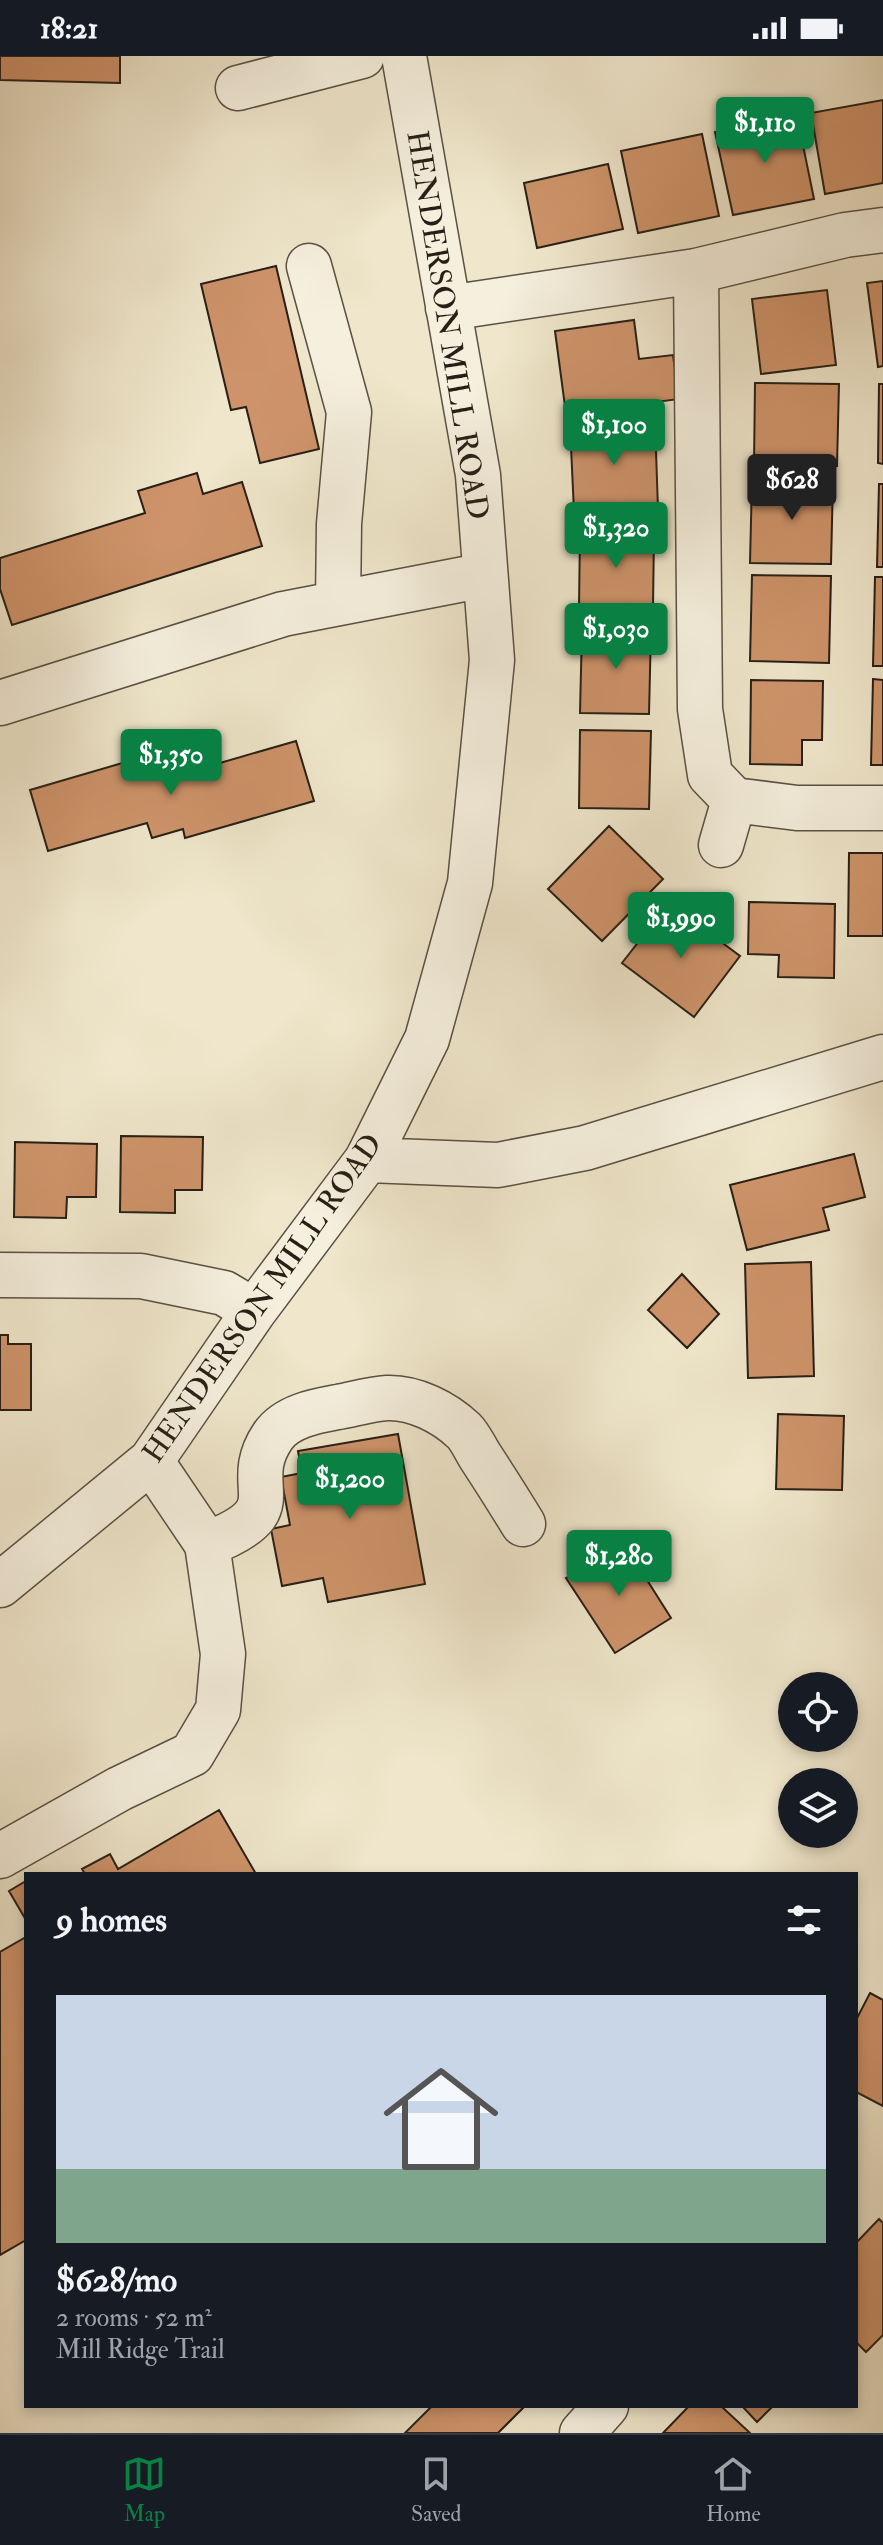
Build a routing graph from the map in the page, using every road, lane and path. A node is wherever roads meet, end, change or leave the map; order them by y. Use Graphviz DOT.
graph roads {
  1 [pos="362,56"];
  2 [pos="404,56"];
  3 [pos="238,88"];
  4 [pos="883,230"];
  5 [pos="309,266"];
  6 [pos="696,271"];
  7 [pos="448,308"];
  8 [pos="485,575"];
  9 [pos="338,603"];
  10 [pos="0,703"];
  11 [pos="734,800"];
  12 [pos="883,808"];
  13 [pos="721,845"];
  14 [pos="883,1057"];
  15 [pos="367,1160"];
  16 [pos="0,1275"];
  17 [pos="254,1311"];
  18 [pos="151,1461"];
  19 [pos="523,1524"];
  20 [pos="207,1544"];
  21 [pos="0,1585"];
  22 [pos="0,1856"];
  23 [pos="604,2408"];
  24 [pos="582,2433"];
  1 -- 3 [label="street"];
  2 -- 7 [label="street, HENDERSON MILL ROAD"];
  4 -- 6 [label="street"];
  5 -- 9 [label="street"];
  6 -- 7 [label="street"];
  6 -- 11 [label="street"];
  7 -- 8 [label="street, HENDERSON MILL ROAD"];
  8 -- 9 [label="street"];
  8 -- 15 [label="street, HENDERSON MILL ROAD"];
  9 -- 10 [label="street"];
  11 -- 12 [label="street"];
  11 -- 13 [label="street"];
  14 -- 15 [label="street"];
  15 -- 17 [label="street, HENDERSON MILL ROAD"];
  16 -- 17 [label="street"];
  17 -- 18 [label="street, HENDERSON MILL ROAD"];
  18 -- 20 [label="street"];
  18 -- 21 [label="street, HENDERSON MILL ROAD"];
  19 -- 20 [label="street"];
  20 -- 22 [label="street"];
  23 -- 24 [label="street"];
}
